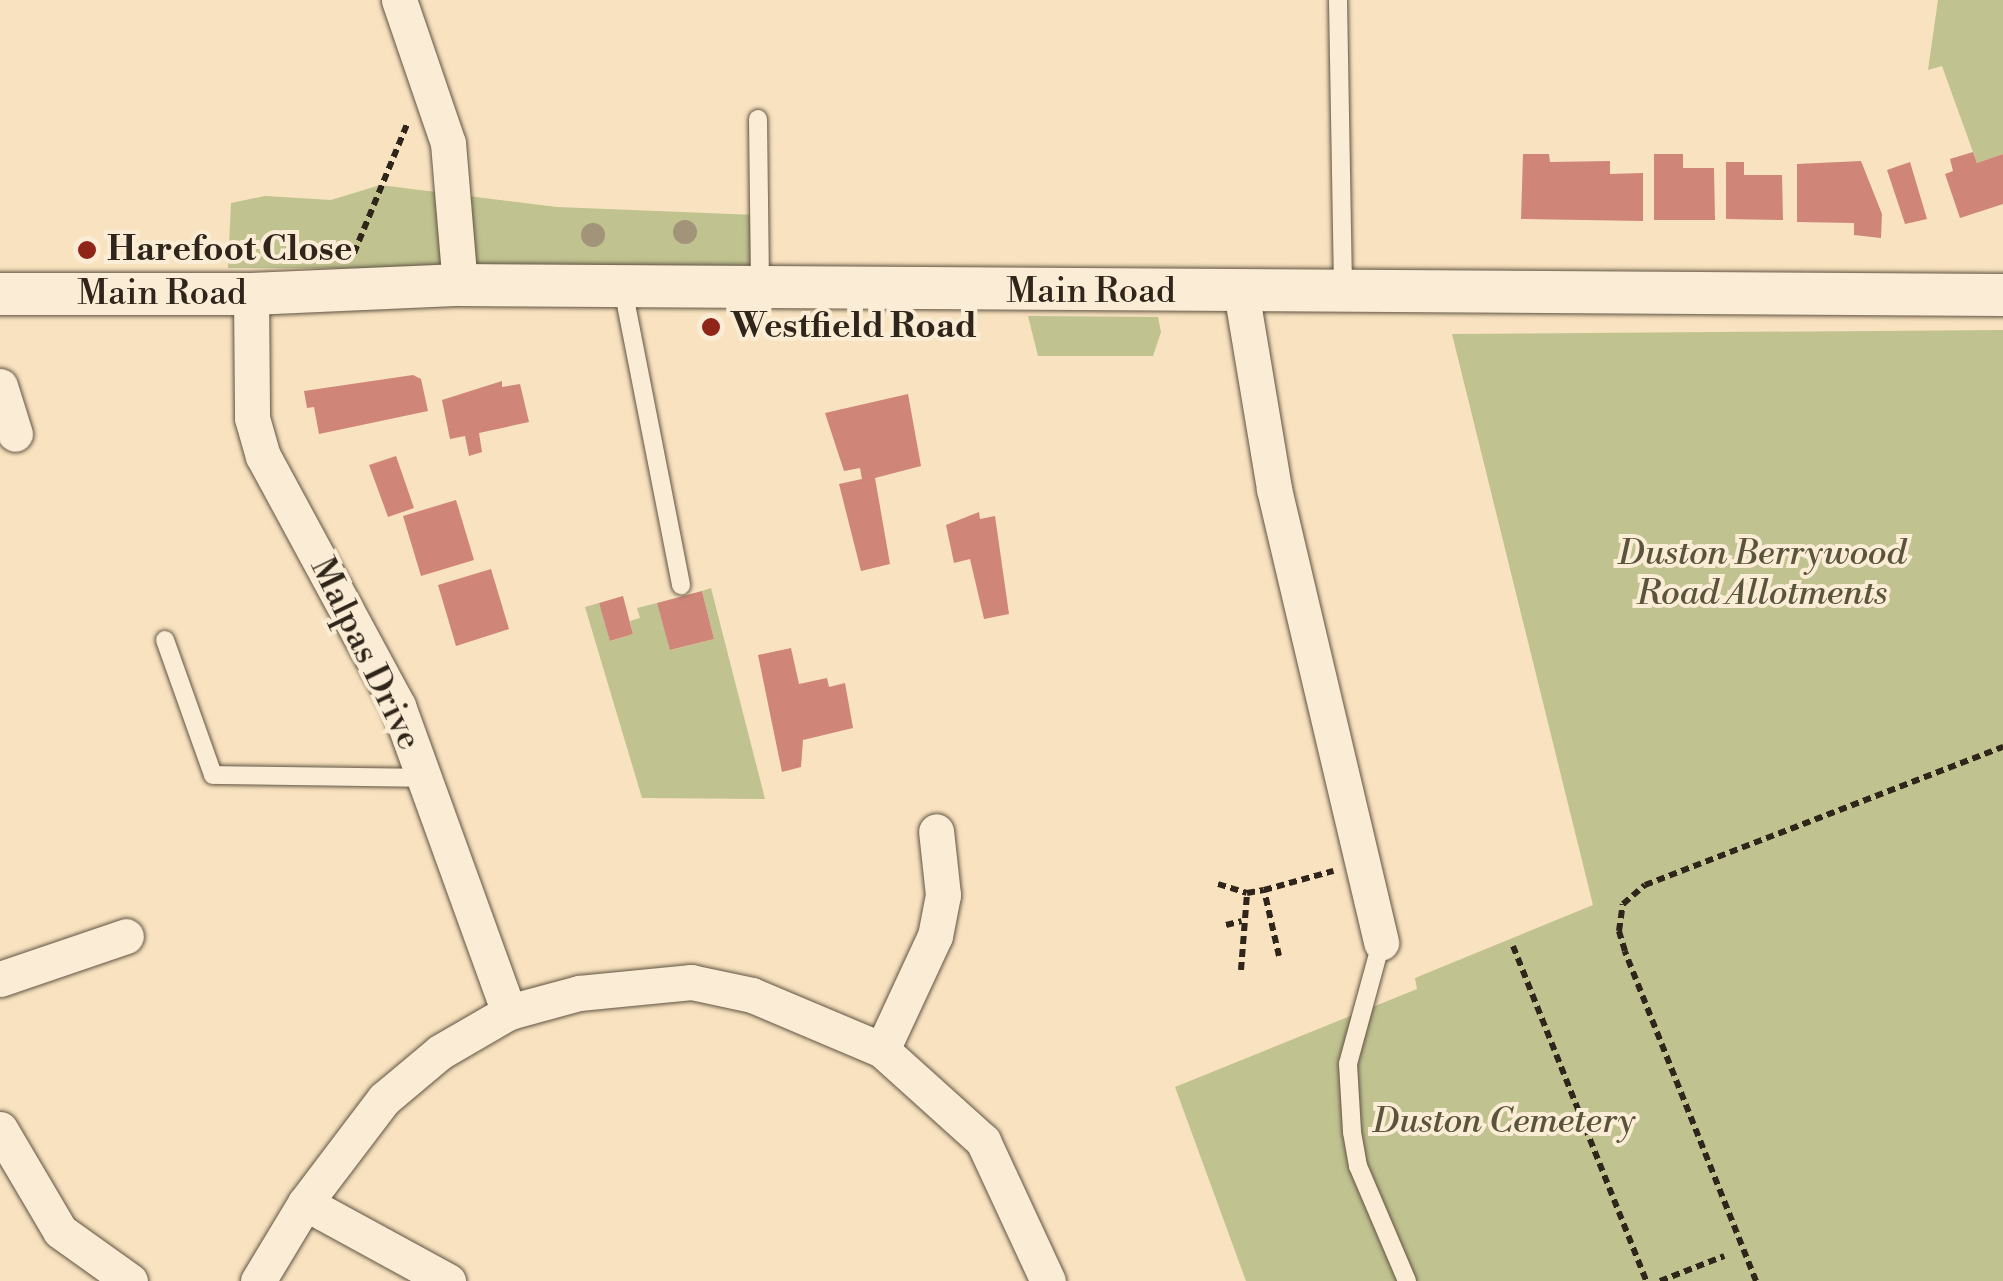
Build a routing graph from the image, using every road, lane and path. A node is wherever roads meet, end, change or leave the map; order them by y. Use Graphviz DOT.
graph roads {
  1 [pos="399,0"];
  2 [pos="1338,0"];
  3 [pos="431,88"];
  4 [pos="758,119"];
  5 [pos="460,285"];
  6 [pos="348,288"];
  7 [pos="623,289"];
  8 [pos="760,289"];
  9 [pos="1241,291"];
  10 [pos="1343,292"];
  11 [pos="0,294"];
  12 [pos="251,294"];
  13 [pos="2003,295"];
  14 [pos="0,386"];
  15 [pos="15,434"];
  16 [pos="681,585"];
  17 [pos="165,640"];
  18 [pos="2003,747"];
  19 [pos="425,778"];
  20 [pos="936,830"];
  21 [pos="1344,868"];
  22 [pos="1218,884"];
  23 [pos="1264,890"];
  24 [pos="1247,892"];
  25 [pos="1242,921"];
  26 [pos="1226,925"];
  27 [pos="126,936"];
  28 [pos="1381,944"];
  29 [pos="1512,946"];
  30 [pos="1279,956"];
  31 [pos="1241,970"];
  32 [pos="0,979"];
  33 [pos="509,1012"];
  34 [pos="882,1050"];
  35 [pos="0,1129"];
  36 [pos="305,1203"];
  37 [pos="1724,1256"];
  38 [pos="130,1281"];
  39 [pos="258,1281"];
  40 [pos="448,1281"];
  41 [pos="1048,1281"];
  42 [pos="1407,1281"];
  43 [pos="1646,1281"];
  44 [pos="1660,1281"];
  45 [pos="1756,1281"];
  1 -- 3 [label="street"];
  2 -- 10 [label="lane"];
  3 -- 5 [label="street"];
  3 -- 6 [label="path"];
  4 -- 8 [label="lane"];
  5 -- 6 [label="street, Main Road"];
  5 -- 7 [label="street, Main Road"];
  6 -- 12 [label="street, Main Road"];
  7 -- 8 [label="street, Main Road"];
  7 -- 16 [label="lane"];
  8 -- 9 [label="street, Main Road"];
  9 -- 10 [label="street, Main Road"];
  9 -- 28 [label="street"];
  10 -- 13 [label="street, Main Road"];
  11 -- 12 [label="street, Main Road"];
  12 -- 19 [label="street, Malpas Drive"];
  14 -- 15 [label="street"];
  17 -- 19 [label="lane"];
  18 -- 45 [label="path"];
  19 -- 33 [label="street, Malpas Drive"];
  20 -- 34 [label="street"];
  21 -- 23 [label="path"];
  22 -- 24 [label="path"];
  23 -- 24 [label="path"];
  23 -- 30 [label="path"];
  24 -- 25 [label="path"];
  25 -- 26 [label="path"];
  25 -- 31 [label="path"];
  27 -- 32 [label="street"];
  28 -- 42 [label="lane"];
  29 -- 43 [label="path"];
  33 -- 34 [label="street"];
  33 -- 36 [label="street"];
  34 -- 41 [label="street"];
  35 -- 38 [label="street"];
  36 -- 39 [label="street"];
  36 -- 40 [label="street"];
  37 -- 44 [label="path"];
}
